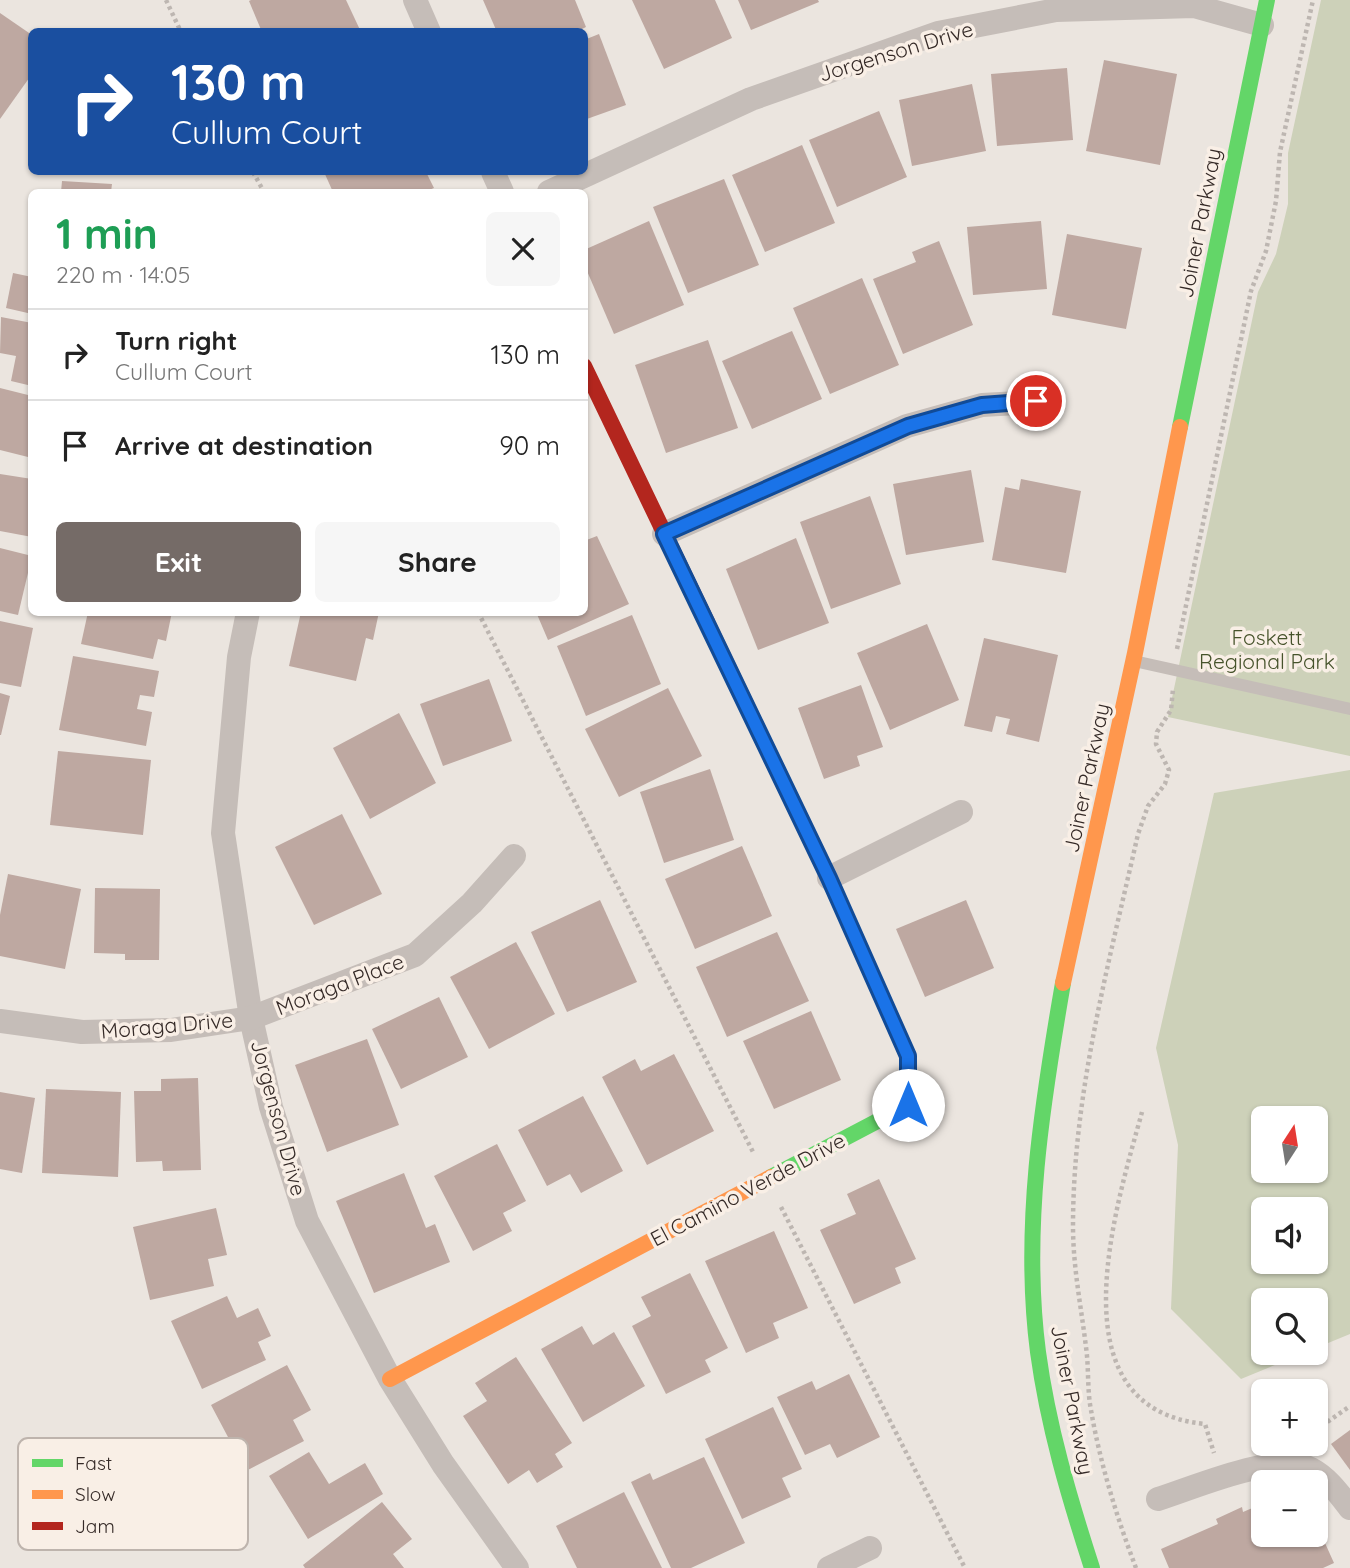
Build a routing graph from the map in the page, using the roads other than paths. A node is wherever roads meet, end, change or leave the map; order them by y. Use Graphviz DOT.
graph roads {
  1 [pos="415,0"];
  2 [pos="1268,0"];
  3 [pos="1035,7"];
  4 [pos="1262,25"];
  5 [pos="427,28"];
  6 [pos="588,174"];
  7 [pos="586,175"];
  8 [pos="556,189"];
  9 [pos="588,374"];
  10 [pos="1036,401"];
  11 [pos="664,534"];
  12 [pos="247,616"];
  13 [pos="1133,661"];
  14 [pos="1350,709"];
  15 [pos="961,812"];
  16 [pos="513,856"];
  17 [pos="829,878"];
  18 [pos="251,1018"];
  19 [pos="0,1021"];
  20 [pos="390,1379"];
  21 [pos="1158,1499"];
  22 [pos="1350,1508"];
  23 [pos="870,1548"];
  24 [pos="517,1568"];
  25 [pos="829,1568"];
  26 [pos="1091,1568"];
  1 -- 5 [label="street"];
  2 -- 4 [label="street, Joiner Parkway"];
  3 -- 4 [label="street, Jorgenson Drive"];
  3 -- 6 [label="street, Jorgenson Drive"];
  4 -- 13 [label="street, Joiner Parkway"];
  7 -- 8 [label="street, Jorgenson Drive"];
  9 -- 11 [label="street, El Camino Verde Drive"];
  10 -- 11 [label="street"];
  11 -- 17 [label="street, El Camino Verde Drive"];
  12 -- 18 [label="street, Jorgenson Drive"];
  13 -- 14 [label="lane"];
  13 -- 26 [label="street, Joiner Parkway"];
  15 -- 17 [label="street"];
  16 -- 18 [label="street, Moraga Place"];
  17 -- 20 [label="street, El Camino Verde Drive"];
  18 -- 19 [label="street, Moraga Drive"];
  18 -- 20 [label="street, Jorgenson Drive"];
  20 -- 24 [label="street, Jorgenson Drive"];
  21 -- 22 [label="street"];
  23 -- 25 [label="street"];
}
